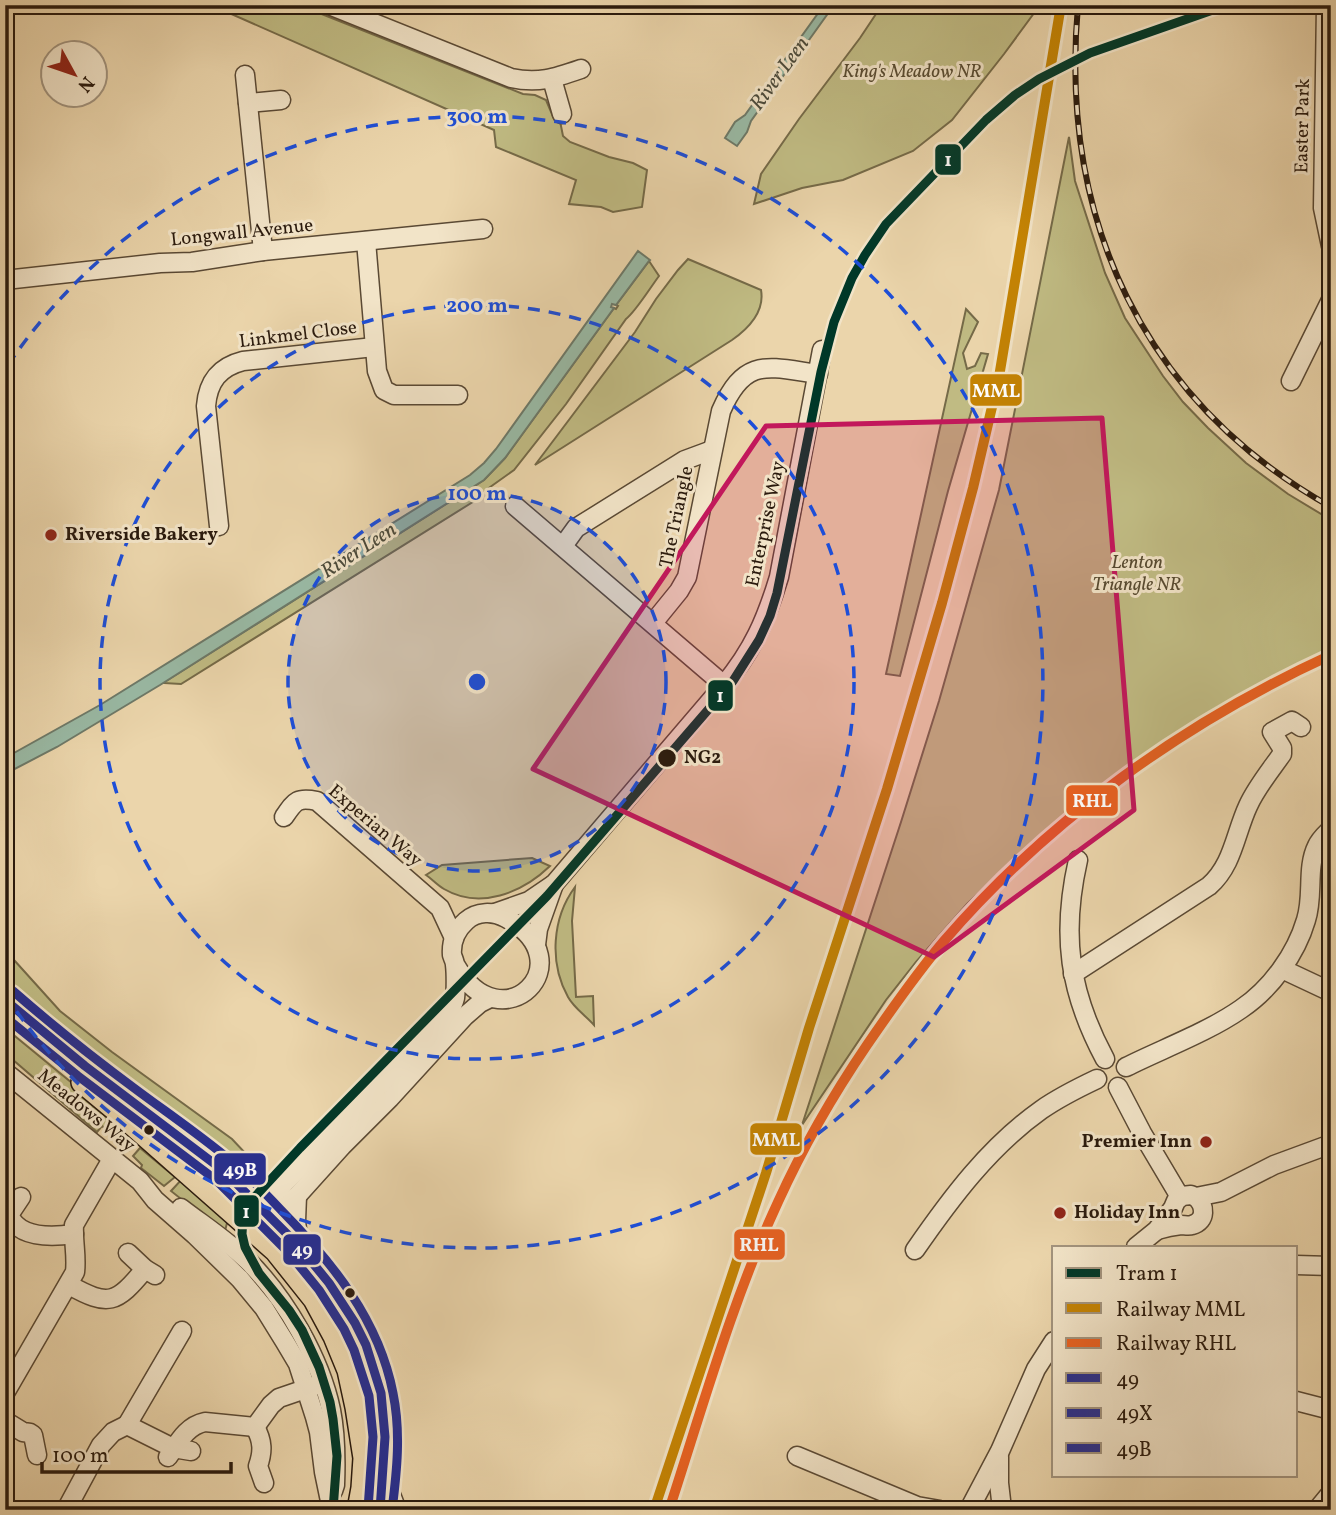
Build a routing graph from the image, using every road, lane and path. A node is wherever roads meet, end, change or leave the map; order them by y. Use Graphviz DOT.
graph roads {
  1 [pos="329,5"];
  2 [pos="1326,5"];
  3 [pos="581,69"];
  4 [pos="245,75"];
  5 [pos="552,79"];
  6 [pos="281,100"];
  7 [pos="248,103"];
  8 [pos="562,114"];
  9 [pos="483,229"];
  10 [pos="366,241"];
  11 [pos="1331,246"];
  12 [pos="263,251"];
  13 [pos="5,280"];
  14 [pos="1331,300"];
  15 [pos="374,347"];
  16 [pos="822,350"];
  17 [pos="818,374"];
  18 [pos="1291,382"];
  19 [pos="458,395"];
  20 [pos="712,450"];
  21 [pos="515,506"];
  22 [pos="219,526"];
  23 [pos="562,546"];
  24 [pos="653,623"];
  25 [pos="724,685"];
  26 [pos="1301,727"];
  27 [pos="284,817"];
  28 [pos="1331,829"];
  29 [pos="1078,860"];
  30 [pos="554,884"];
  31 [pos="439,908"];
  32 [pos="495,913"];
  33 [pos="474,915"];
  34 [pos="454,938"];
  35 [pos="536,944"];
  36 [pos="456,966"];
  37 [pos="1282,969"];
  38 [pos="1073,974"];
  39 [pos="1331,992"];
  40 [pos="490,998"];
  41 [pos="5,1000"];
  42 [pos="5,1018"];
  43 [pos="1105,1059"];
  44 [pos="1126,1067"];
  45 [pos="5,1072"];
  46 [pos="1097,1079"];
  47 [pos="1118,1087"];
  48 [pos="1331,1144"];
  49 [pos="112,1159"];
  50 [pos="288,1178"];
  51 [pos="237,1183"];
  52 [pos="21,1196"];
  53 [pos="298,1196"];
  54 [pos="1188,1203"];
  55 [pos="268,1213"];
  56 [pos="8,1221"];
  57 [pos="244,1221"];
  58 [pos="1183,1225"];
  59 [pos="1157,1230"];
  60 [pos="74,1234"];
  61 [pos="299,1246"];
  62 [pos="1137,1246"];
  63 [pos="276,1250"];
  64 [pos="915,1250"];
  65 [pos="128,1253"];
  66 [pos="1298,1265"];
  67 [pos="1331,1266"];
  68 [pos="69,1285"];
  69 [pos="182,1331"];
  70 [pos="1052,1343"];
  71 [pos="314,1385"];
  72 [pos="5,1393"];
  73 [pos="1298,1402"];
  74 [pos="1331,1410"];
  75 [pos="5,1421"];
  76 [pos="127,1425"];
  77 [pos="256,1427"];
  78 [pos="1000,1451"];
  79 [pos="37,1455"];
  80 [pos="797,1456"];
  81 [pos="383,1469"];
  82 [pos="257,1477"];
  83 [pos="1331,1493"];
  84 [pos="330,1505"];
  85 [pos="71,1508"];
  86 [pos="367,1508"];
  87 [pos="920,1508"];
  88 [pos="969,1508"];
  89 [pos="1002,1509"];
  90 [pos="399,1510"];
  91 [pos="940,1510"];
  92 [pos="1317,1510"];
  1 -- 5 [label="street"];
  2 -- 11 [label="street, Easter Park"];
  3 -- 5 [label="street"];
  4 -- 7 [label="street"];
  5 -- 8 [label="street"];
  6 -- 7 [label="street"];
  7 -- 12 [label="street"];
  9 -- 10 [label="street, Longwall Avenue"];
  10 -- 12 [label="street, Longwall Avenue"];
  10 -- 15 [label="street, Linkmel Close"];
  12 -- 13 [label="street, Longwall Avenue"];
  14 -- 18 [label="street"];
  15 -- 19 [label="street, Linkmel Close"];
  15 -- 22 [label="street, Linkmel Close"];
  16 -- 17 [label="street, Enterprise Way"];
  17 -- 20 [label="street, The Triangle"];
  17 -- 25 [label="street, Enterprise Way"];
  20 -- 23 [label="street, The Triangle"];
  20 -- 24 [label="street, The Triangle"];
  21 -- 23 [label="street"];
  23 -- 24 [label="street"];
  24 -- 25 [label="street"];
  25 -- 30 [label="street, Enterprise Way"];
  26 -- 38 [label="street"];
  27 -- 31 [label="street, Experian Way"];
  28 -- 37 [label="street"];
  29 -- 38 [label="street"];
  30 -- 32 [label="street, Enterprise Way"];
  30 -- 35 [label="street, Enterprise Way"];
  31 -- 33 [label="street, Experian Way"];
  31 -- 34 [label="street, Experian Way"];
  32 -- 33 [label="street, Enterprise Way"];
  32 -- 35 [label="street"];
  33 -- 34 [label="street"];
  34 -- 36 [label="street"];
  35 -- 40 [label="street, Enterprise Way"];
  36 -- 40 [label="street"];
  36 -- 50 [label="street"];
  37 -- 39 [label="street"];
  37 -- 44 [label="street"];
  38 -- 43 [label="street"];
  40 -- 53 [label="street, Enterprise Way"];
  41 -- 51 [label="main road"];
  42 -- 57 [label="main road"];
  43 -- 44 [label="street"];
  43 -- 46 [label="street"];
  44 -- 47 [label="street"];
  45 -- 49 [label="street, Meadows Way"];
  46 -- 47 [label="street"];
  46 -- 64 [label="street"];
  47 -- 54 [label="street"];
  48 -- 54 [label="street"];
  49 -- 60 [label="street"];
  49 -- 71 [label="street, Meadows Way"];
  50 -- 51 [label="street"];
  50 -- 55 [label="street"];
  51 -- 55 [label="main road"];
  52 -- 56 [label="street"];
  53 -- 55 [label="street, Enterprise Way"];
  53 -- 61 [label="street"];
  54 -- 58 [label="street"];
  54 -- 58 [label="street"];
  54 -- 59 [label="street"];
  55 -- 57 [label="street, Enterprise Way"];
  55 -- 61 [label="main road"];
  55 -- 63 [label="street"];
  56 -- 60 [label="street"];
  57 -- 63 [label="main road"];
  58 -- 59 [label="street"];
  59 -- 62 [label="street"];
  60 -- 68 [label="street"];
  61 -- 81 [label="main road"];
  63 -- 86 [label="main road"];
  65 -- 68 [label="street"];
  66 -- 67 [label="street"];
  68 -- 72 [label="street"];
  69 -- 76 [label="street"];
  70 -- 78 [label="street"];
  71 -- 77 [label="street"];
  71 -- 84 [label="street, Meadows Way"];
  73 -- 74 [label="street"];
  75 -- 79 [label="street"];
  76 -- 77 [label="street"];
  76 -- 85 [label="street"];
  77 -- 82 [label="street"];
  78 -- 88 [label="street"];
  78 -- 89 [label="street"];
  80 -- 87 [label="street"];
  81 -- 86 [label="main road"];
  81 -- 90 [label="street"];
  83 -- 92 [label="street"];
  87 -- 91 [label="street"];
  88 -- 89 [label="street"];
}
